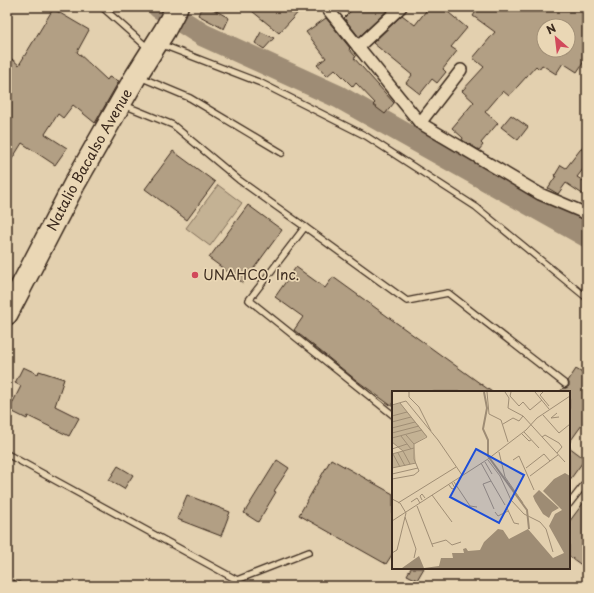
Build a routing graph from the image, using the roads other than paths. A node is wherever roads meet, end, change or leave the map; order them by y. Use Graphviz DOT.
graph roads {
  1 [pos="102,7"];
  2 [pos="177,7"];
  3 [pos="326,7"];
  4 [pos="401,7"];
  5 [pos="157,41"];
  6 [pos="358,47"];
  7 [pos="461,70"];
  8 [pos="136,76"];
  9 [pos="120,103"];
  10 [pos="420,123"];
  11 [pos="282,153"];
  12 [pos="587,214"];
  13 [pos="305,227"];
  14 [pos="587,298"];
  15 [pos="7,314"];
  16 [pos="565,384"];
  17 [pos="392,414"];
  18 [pos="7,454"];
  19 [pos="587,481"];
  20 [pos="570,503"];
  21 [pos="309,552"];
  1 -- 5 [label="lane"];
  2 -- 5 [label="highway, Natalio Bacalso Avenue"];
  3 -- 6 [label="street"];
  4 -- 6 [label="street"];
  5 -- 8 [label="highway, Natalio Bacalso Avenue"];
  5 -- 14 [label="lane"];
  6 -- 10 [label="street"];
  7 -- 10 [label="street"];
  8 -- 9 [label="highway, Natalio Bacalso Avenue"];
  8 -- 11 [label="lane"];
  9 -- 13 [label="lane"];
  9 -- 15 [label="highway, Natalio Bacalso Avenue"];
  10 -- 12 [label="street"];
  13 -- 16 [label="lane"];
  13 -- 17 [label="lane"];
  18 -- 21 [label="lane"];
  19 -- 20 [label="lane"];
}
